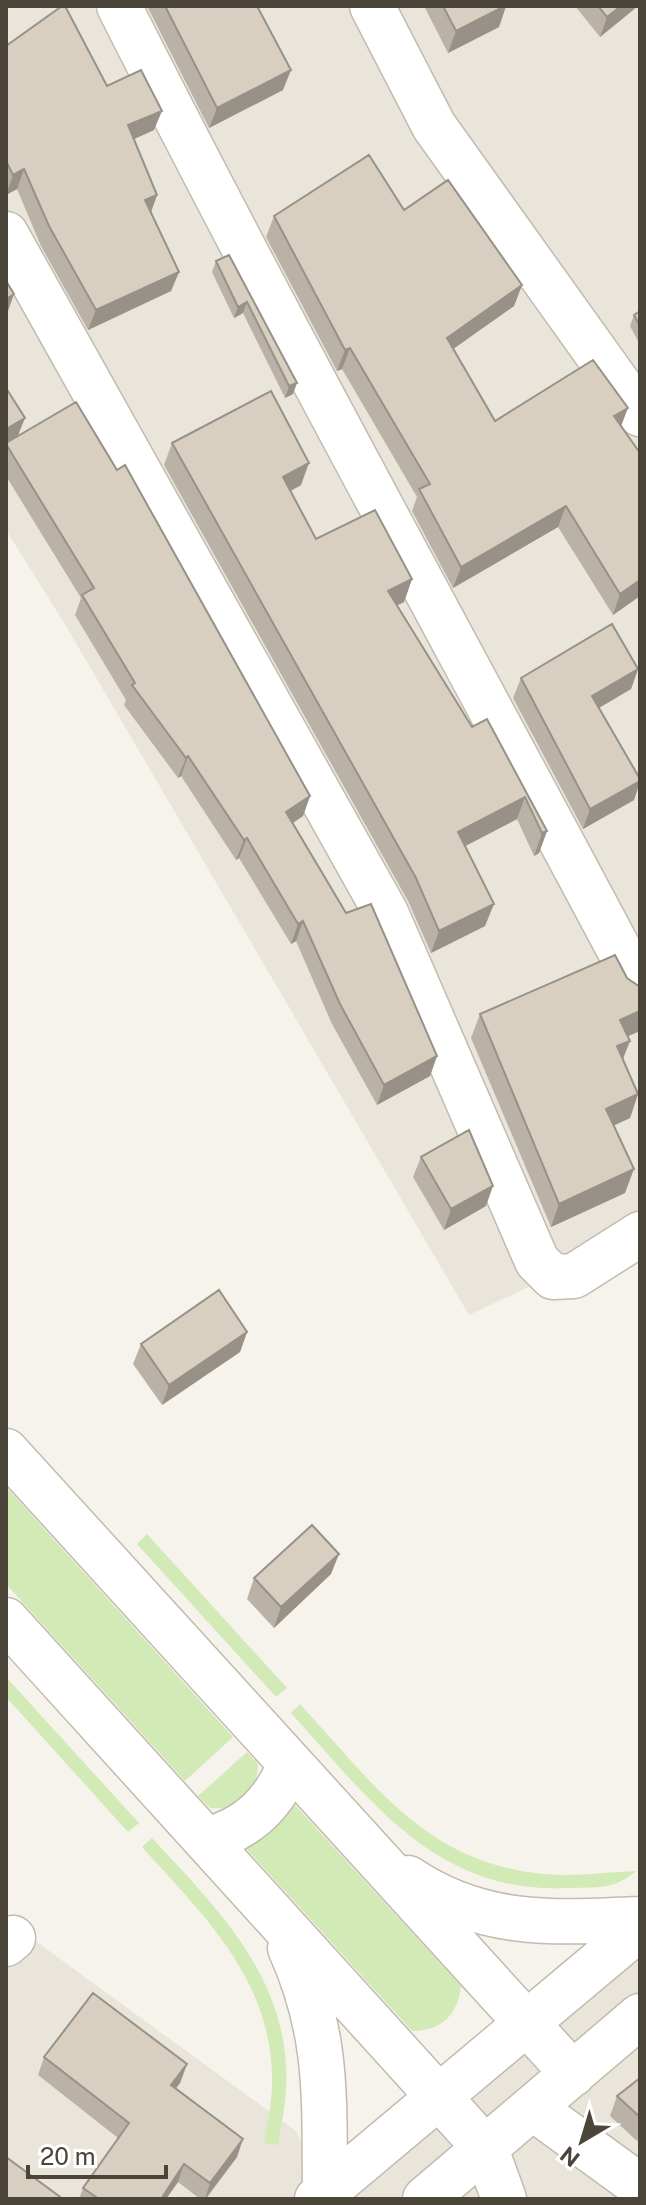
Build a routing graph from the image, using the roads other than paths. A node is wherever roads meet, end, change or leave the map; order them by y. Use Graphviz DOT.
graph roads {
  1 [pos="119,6"];
  2 [pos="372,6"];
  3 [pos="6,234"];
  4 [pos="640,414"];
  5 [pos="640,989"];
  6 [pos="640,1234"];
  7 [pos="6,1451"];
  8 [pos="6,1620"];
  9 [pos="290,1764"];
  10 [pos="357,1837"];
  11 [pos="206,1840"];
  12 [pos="258,1897"];
  13 [pos="640,1919"];
  14 [pos="640,1928"];
  15 [pos="640,2016"];
  16 [pos="526,2023"];
  17 [pos="573,2074"];
  18 [pos="439,2097"];
  19 [pos="534,2109"];
  20 [pos="486,2149"];
  21 [pos="640,2186"];
  22 [pos="321,2196"];
  23 [pos="425,2199"];
  24 [pos="504,2199"];
  1 -- 5 [label="street"];
  2 -- 4 [label="street"];
  3 -- 6 [label="street"];
  7 -- 9 [label="street"];
  8 -- 11 [label="street"];
  9 -- 10 [label="street"];
  9 -- 11 [label="street"];
  10 -- 13 [label="street"];
  10 -- 16 [label="street"];
  11 -- 12 [label="street"];
  12 -- 18 [label="street"];
  12 -- 22 [label="street"];
  14 -- 16 [label="street"];
  15 -- 17 [label="street"];
  16 -- 17 [label="street"];
  16 -- 18 [label="street"];
  17 -- 19 [label="street"];
  18 -- 20 [label="street"];
  18 -- 22 [label="street"];
  19 -- 20 [label="street"];
  19 -- 21 [label="street"];
  20 -- 23 [label="street"];
  20 -- 24 [label="street"];
}
